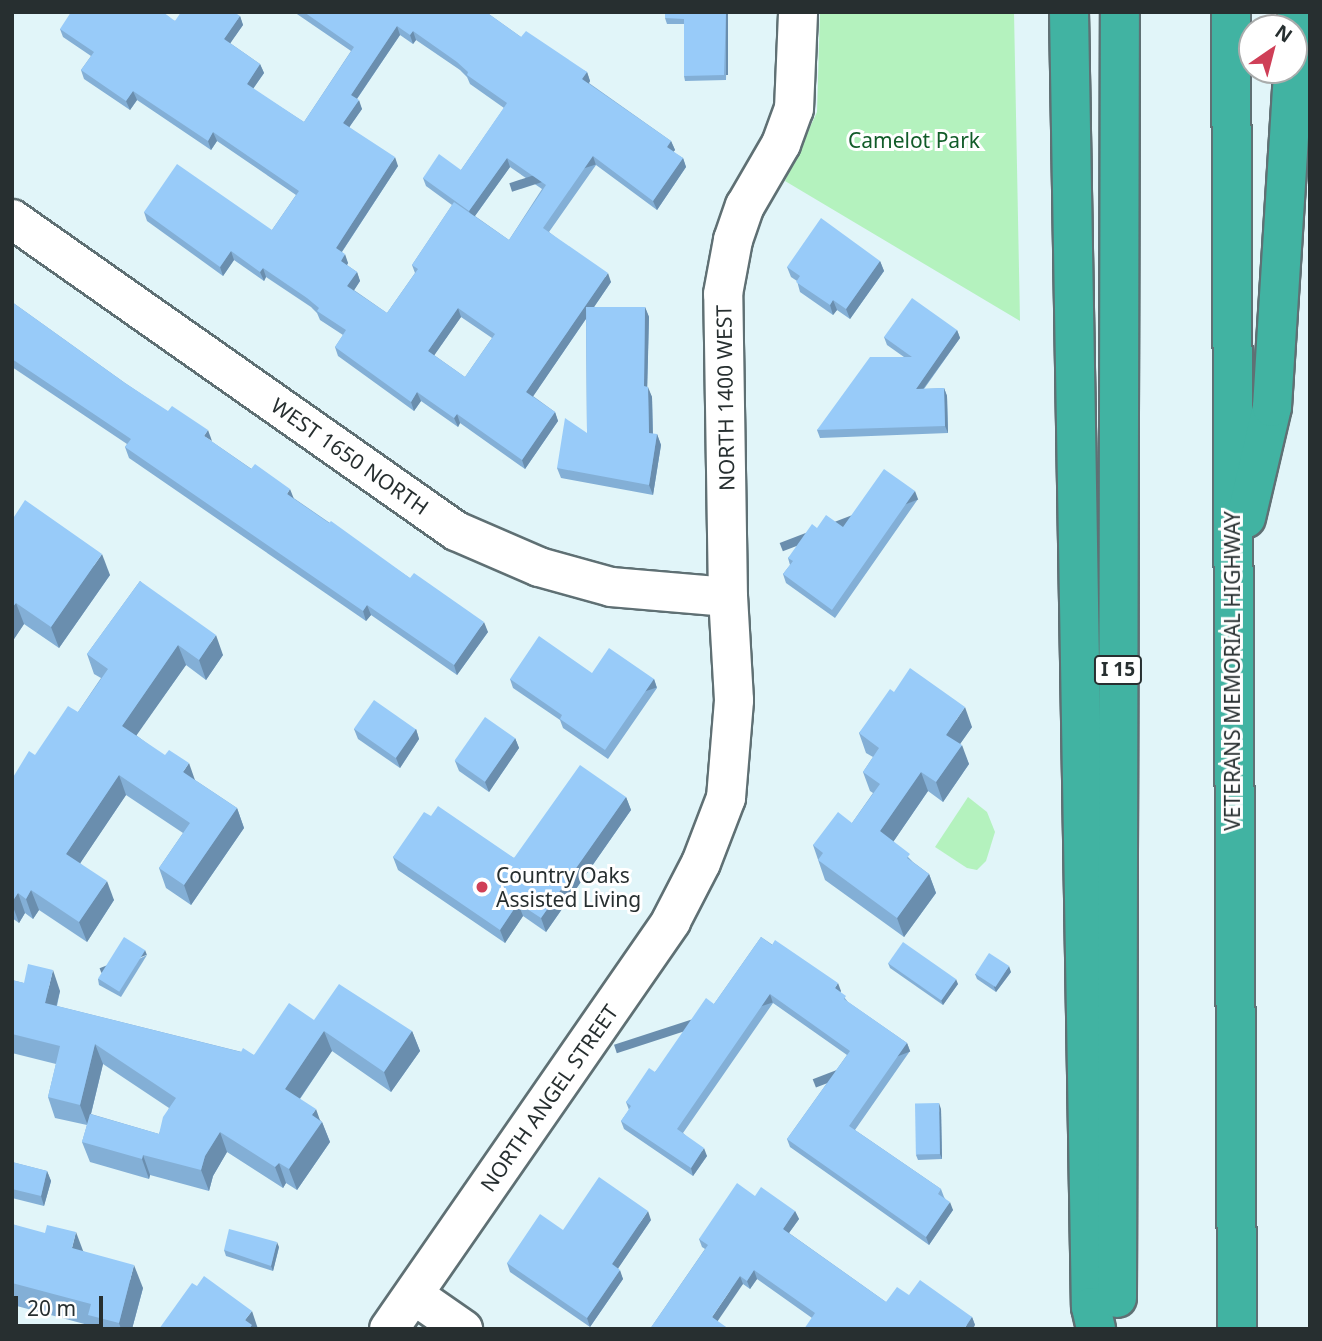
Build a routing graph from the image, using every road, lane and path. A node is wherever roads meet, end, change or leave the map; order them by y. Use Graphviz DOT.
graph roads {
  1 [pos="798,12"];
  2 [pos="1069,12"];
  3 [pos="1120,12"];
  4 [pos="1231,12"];
  5 [pos="1292,84"];
  6 [pos="12,219"];
  7 [pos="1231,581"];
  8 [pos="728,597"];
  9 [pos="726,797"];
  10 [pos="414,1295"];
  11 [pos="390,1329"];
  12 [pos="463,1329"];
  13 [pos="1096,1329"];
  14 [pos="1117,1329"];
  15 [pos="1237,1329"];
  1 -- 8 [label="street, NORTH 1400 WEST"];
  2 -- 13 [label="highway"];
  3 -- 14 [label="highway, I 15"];
  4 -- 7 [label="highway, VETERANS MEMORIAL HIGHWAY"];
  5 -- 7 [label="highway"];
  6 -- 8 [label="street, WEST 1650 NORTH"];
  7 -- 15 [label="highway, VETERANS MEMORIAL HIGHWAY"];
  8 -- 9 [label="street, NORTH 1400 WEST"];
  9 -- 10 [label="street, NORTH ANGEL STREET"];
  10 -- 11 [label="street, NORTH ANGEL STREET"];
  10 -- 12 [label="street"];
}
